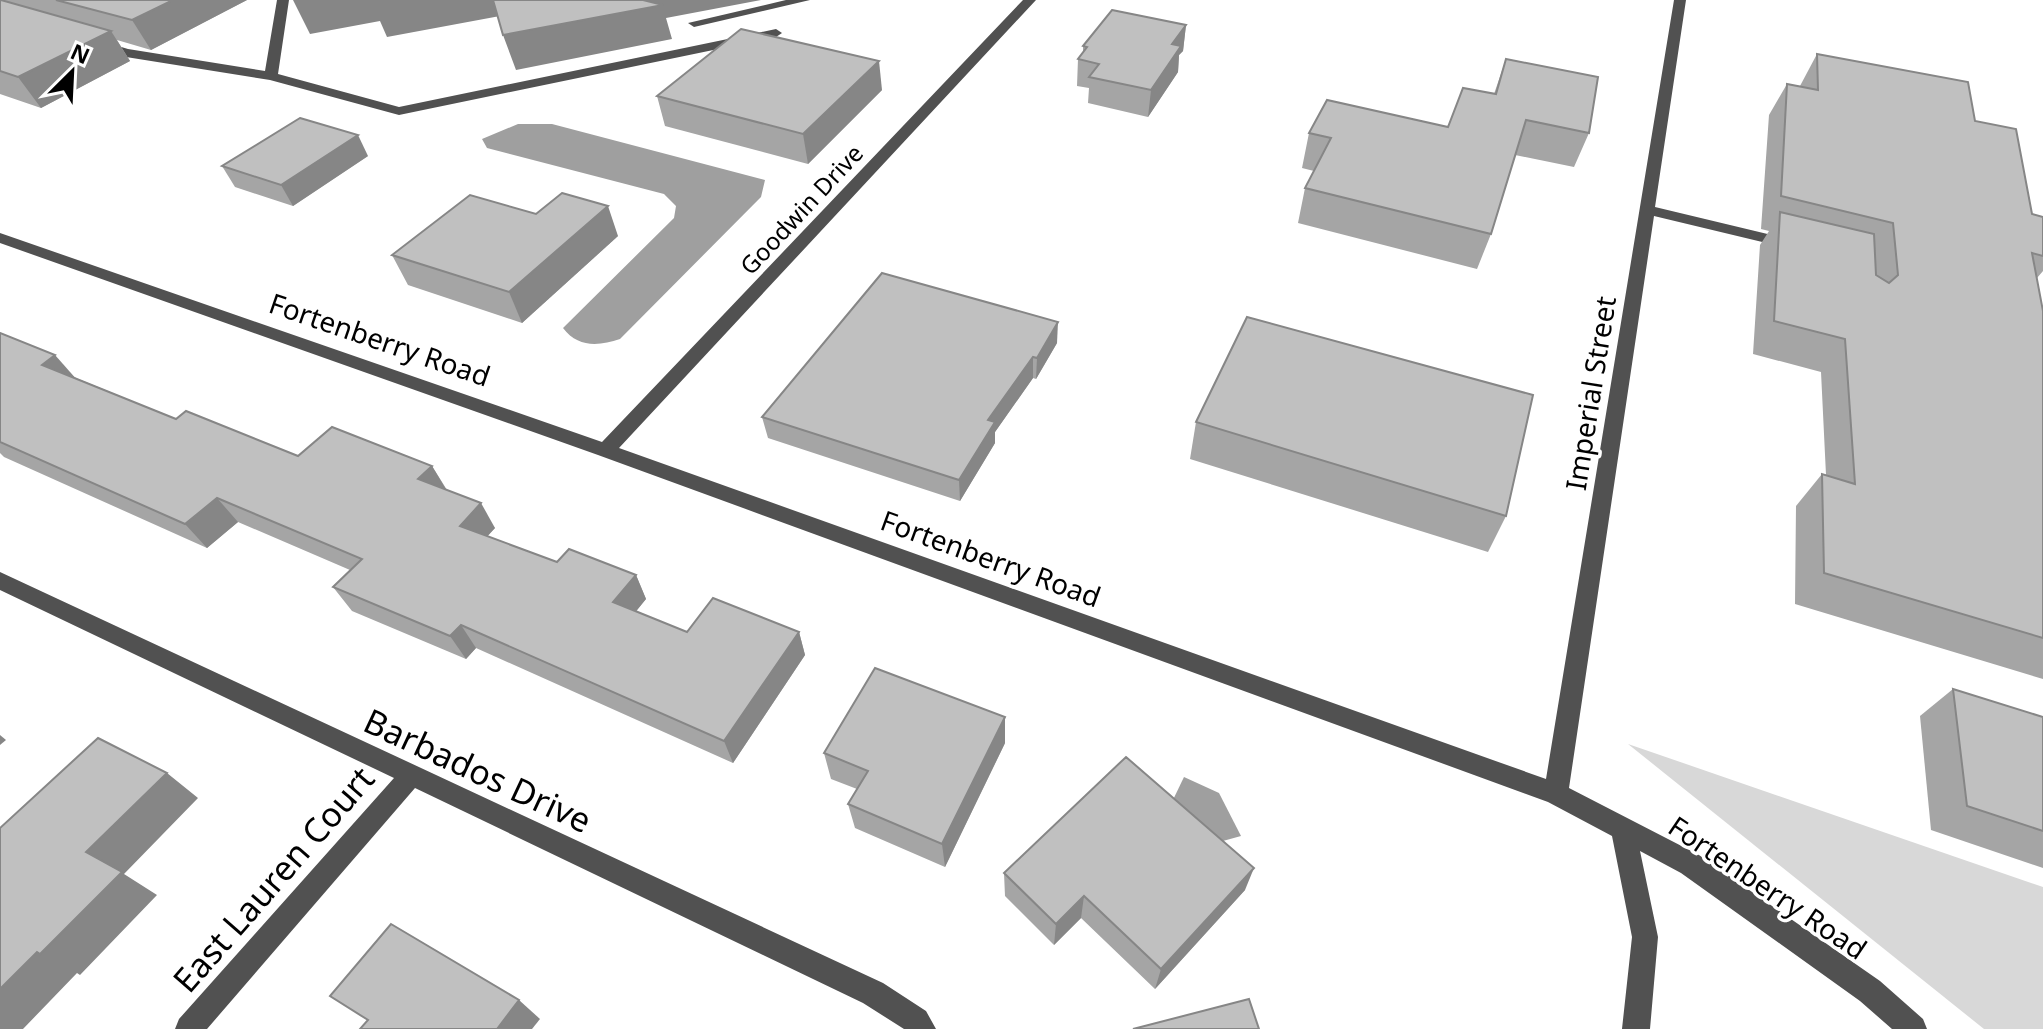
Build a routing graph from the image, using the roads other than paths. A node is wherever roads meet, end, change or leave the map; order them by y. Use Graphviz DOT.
graph roads {
  1 [pos="283,0"];
  2 [pos="804,0"];
  3 [pos="1030,0"];
  4 [pos="1680,0"];
  5 [pos="694,23"];
  6 [pos="776,33"];
  7 [pos="84,40"];
  8 [pos="271,76"];
  9 [pos="1647,210"];
  10 [pos="0,238"];
  11 [pos="1801,246"];
  12 [pos="605,450"];
  13 [pos="0,580"];
  14 [pos="410,777"];
  15 [pos="1556,794"];
  16 [pos="1623,829"];
  17 [pos="189,1029"];
  18 [pos="922,1029"];
  19 [pos="1636,1029"];
  20 [pos="1913,1029"];
  1 -- 8 [label="street"];
  2 -- 5 [label="street"];
  3 -- 12 [label="street, Goodwin Drive"];
  4 -- 9 [label="street, Imperial Street"];
  6 -- 8 [label="street"];
  7 -- 8 [label="street"];
  9 -- 11 [label="street"];
  9 -- 15 [label="street, Imperial Street"];
  10 -- 12 [label="street, Fortenberry Road"];
  12 -- 15 [label="street, Fortenberry Road"];
  13 -- 14 [label="street, Barbados Drive"];
  14 -- 17 [label="street, East Lauren Court"];
  14 -- 18 [label="street, Barbados Drive"];
  15 -- 16 [label="street, Fortenberry Road"];
  16 -- 19 [label="street"];
  16 -- 20 [label="street, Fortenberry Road"];
}
